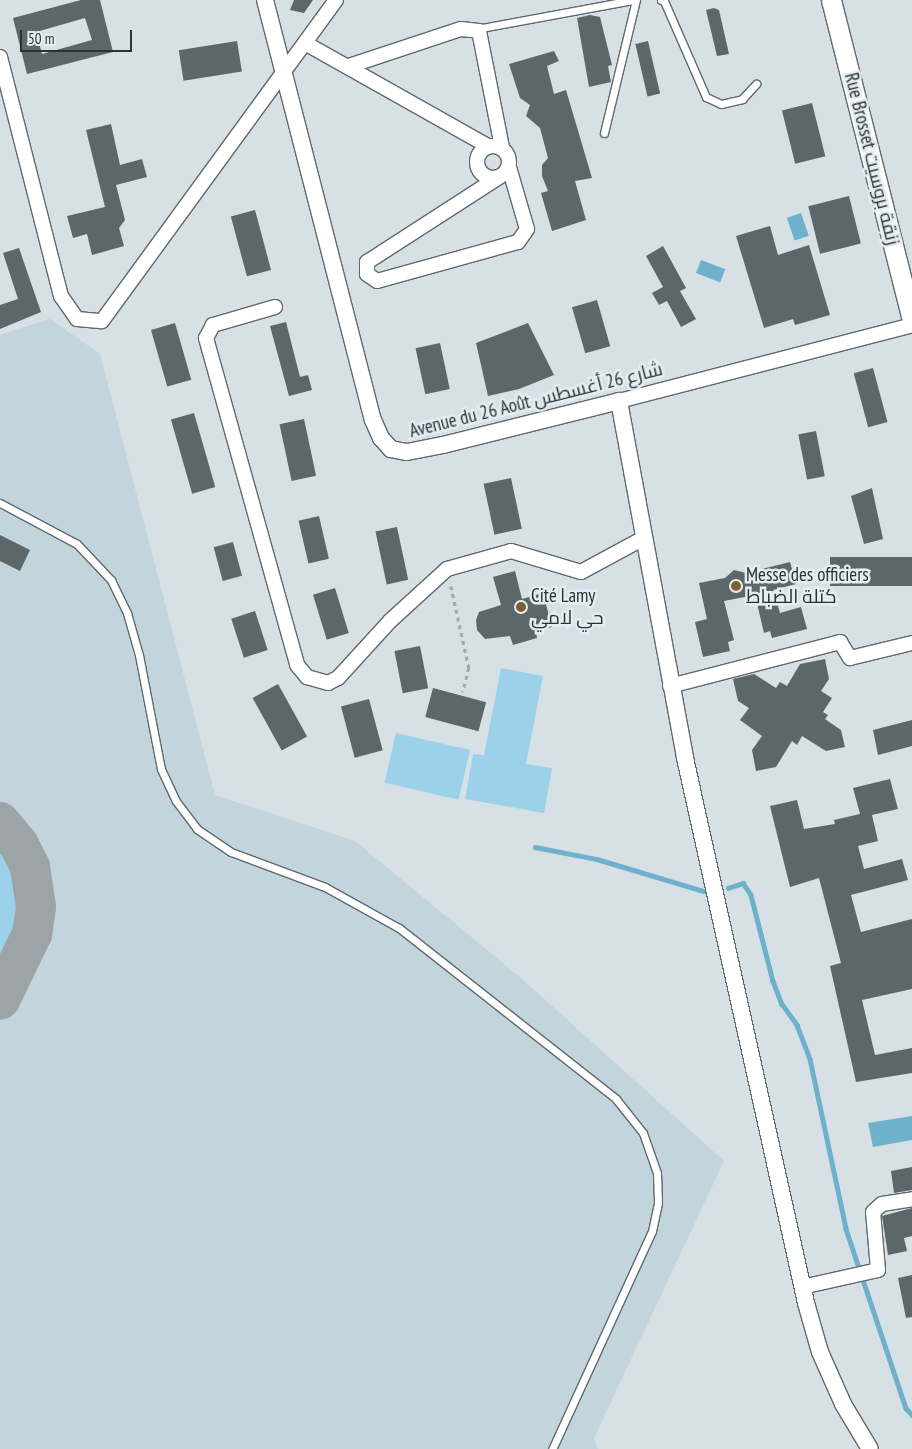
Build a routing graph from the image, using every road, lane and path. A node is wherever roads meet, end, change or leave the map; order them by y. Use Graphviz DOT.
graph roads {
  1 [pos="265,0"];
  2 [pos="336,0"];
  3 [pos="635,0"];
  4 [pos="661,0"];
  5 [pos="831,0"];
  6 [pos="476,30"];
  7 [pos="305,43"];
  8 [pos="0,56"];
  9 [pos="349,66"];
  10 [pos="284,72"];
  11 [pos="756,84"];
  12 [pos="604,132"];
  13 [pos="488,146"];
  14 [pos="502,147"];
  15 [pos="509,167"];
  16 [pos="500,177"];
  17 [pos="275,307"];
  18 [pos="912,319"];
  19 [pos="912,325"];
  20 [pos="619,401"];
  21 [pos="0,503"];
  22 [pos="644,538"];
  23 [pos="447,569"];
  24 [pos="912,643"];
  25 [pos="670,686"];
  26 [pos="463,692"];
  27 [pos="912,1199"];
  28 [pos="802,1287"];
  29 [pos="552,1449"];
  30 [pos="870,1449"];
  1 -- 10 [label="street, Avenue du 26 Août شارع 26 أغسطس"];
  2 -- 7 [label="street"];
  3 -- 6 [label="lane"];
  3 -- 12 [label="lane"];
  4 -- 11 [label="lane"];
  5 -- 18 [label="main road, Rue Brosset زنقة بروسيت"];
  6 -- 9 [label="street"];
  6 -- 14 [label="street"];
  7 -- 9 [label="street"];
  7 -- 10 [label="street"];
  8 -- 10 [label="street"];
  9 -- 13 [label="street"];
  10 -- 20 [label="street, Avenue du 26 Août شارع 26 أغسطس"];
  13 -- 14 [label="street"];
  13 -- 16 [label="street"];
  14 -- 15 [label="street"];
  15 -- 16 [label="street"];
  15 -- 16 [label="street"];
  17 -- 23 [label="street"];
  19 -- 20 [label="street, Avenue du 26 Août شارع 26 أغسطس"];
  20 -- 22 [label="street"];
  21 -- 29 [label="lane"];
  22 -- 23 [label="street"];
  22 -- 25 [label="street"];
  23 -- 26 [label="path"];
  24 -- 25 [label="street"];
  25 -- 28 [label="street"];
  27 -- 28 [label="street"];
  28 -- 30 [label="street"];
}
